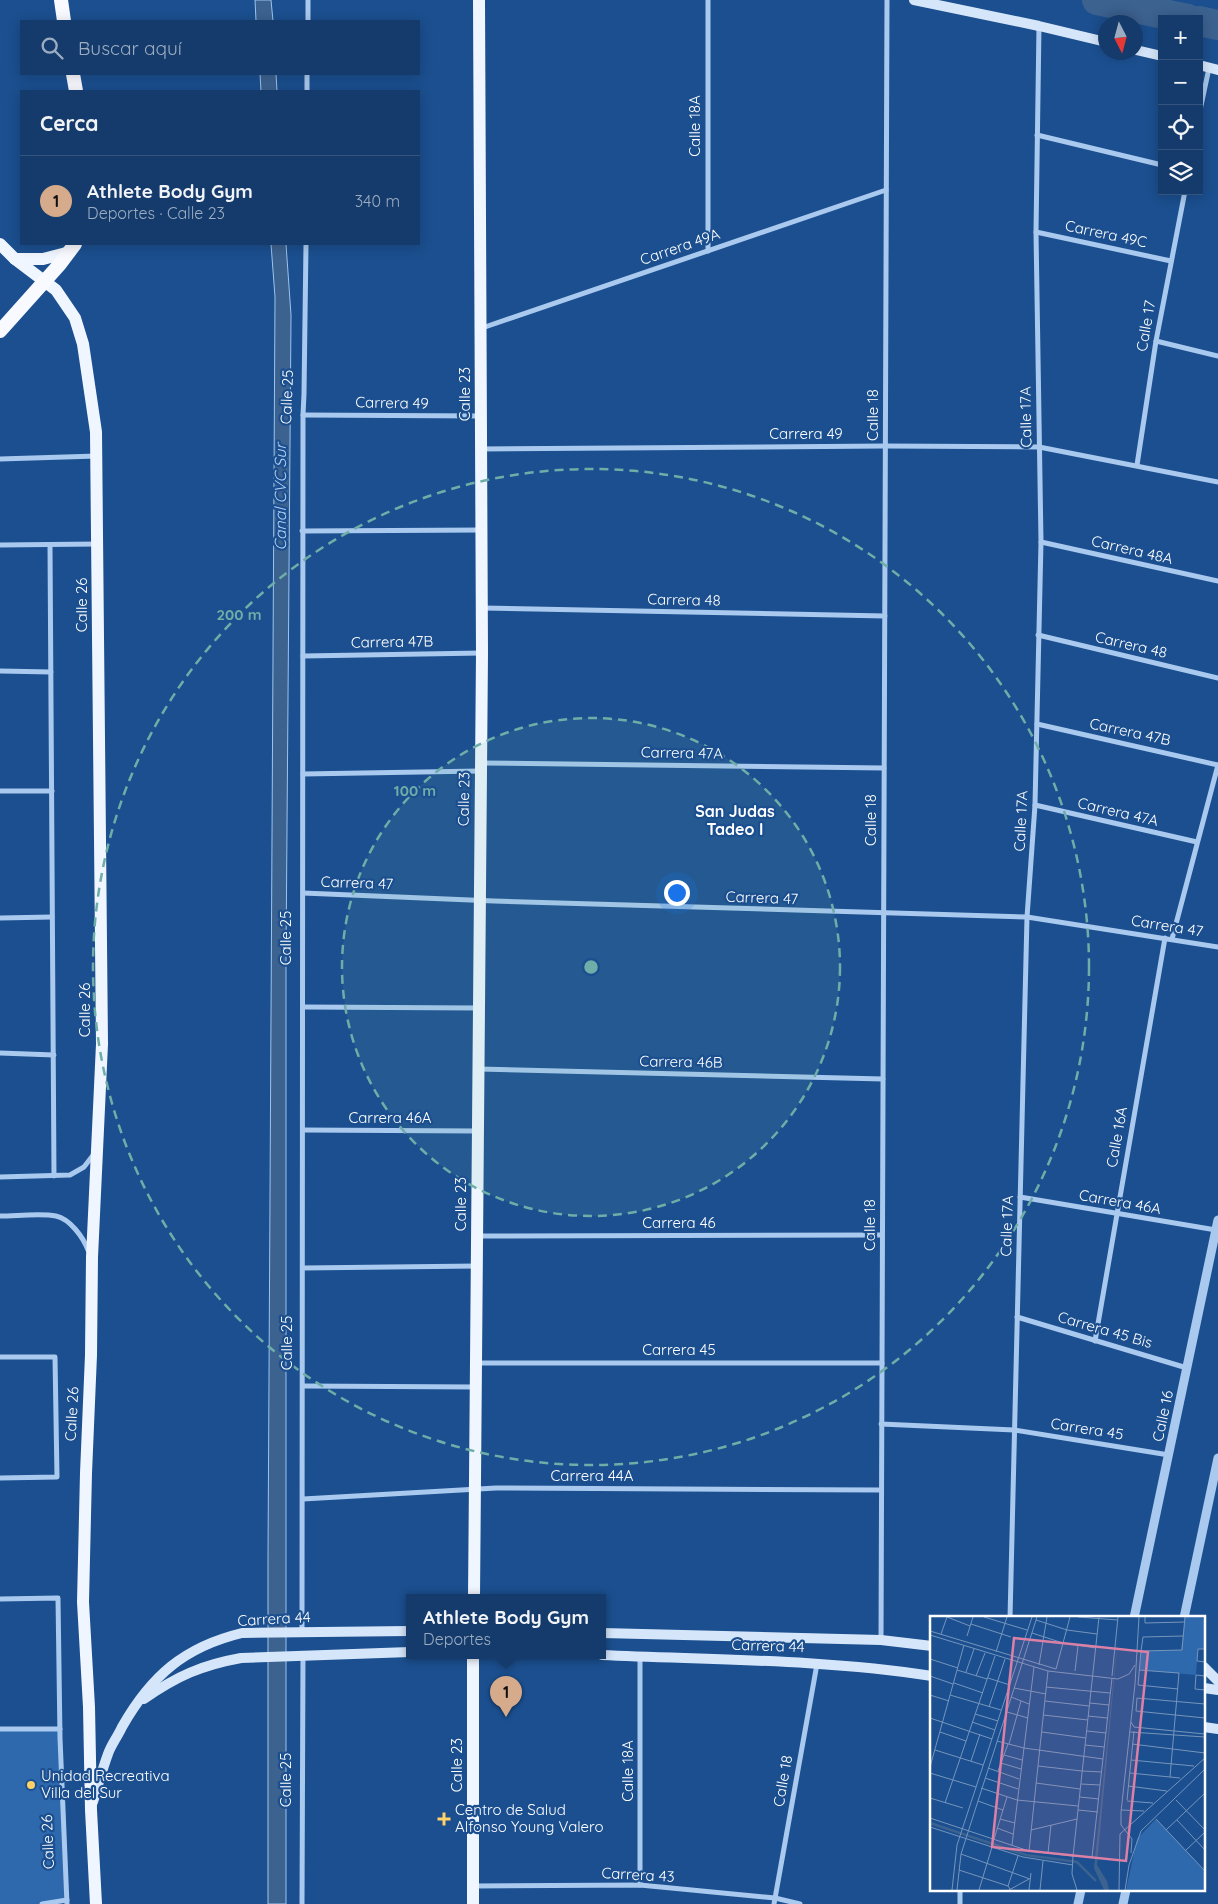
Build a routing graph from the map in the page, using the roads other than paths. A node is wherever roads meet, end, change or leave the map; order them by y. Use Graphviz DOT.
graph roads {
  1 [pos="61,0"];
  2 [pos="308,0"];
  3 [pos="479,0"];
  4 [pos="708,0"];
  5 [pos="887,0"];
  6 [pos="914,0"];
  7 [pos="64,20"];
  8 [pos="308,20"];
  9 [pos="1039,26"];
  10 [pos="1098,40"];
  11 [pos="1143,52"];
  12 [pos="1158,55"];
  13 [pos="1209,68"];
  14 [pos="73,75"];
  15 [pos="307,75"];
  16 [pos="76,90"];
  17 [pos="307,90"];
  18 [pos="1201,105"];
  19 [pos="1037,135"];
  20 [pos="1158,164"];
  21 [pos="886,190"];
  22 [pos="1184,195"];
  23 [pos="1036,232"];
  24 [pos="0,244"];
  25 [pos="306,245"];
  26 [pos="72,248"];
  27 [pos="708,251"];
  28 [pos="15,259"];
  29 [pos="1171,261"];
  30 [pos="45,281"];
  31 [pos="481,329"];
  32 [pos="0,331"];
  33 [pos="1156,341"];
  34 [pos="1218,356"];
  35 [pos="302,415"];
  36 [pos="481,416"];
  37 [pos="885,446"];
  38 [pos="1039,447"];
  39 [pos="481,449"];
  40 [pos="97,456"];
  41 [pos="0,459"];
  42 [pos="1136,465"];
  43 [pos="1218,482"];
  44 [pos="482,530"];
  45 [pos="302,531"];
  46 [pos="1041,542"];
  47 [pos="98,544"];
  48 [pos="0,545"];
  49 [pos="50,545"];
  50 [pos="1218,582"];
  51 [pos="482,608"];
  52 [pos="885,616"];
  53 [pos="1038,635"];
  54 [pos="482,653"];
  55 [pos="303,656"];
  56 [pos="0,671"];
  57 [pos="51,672"];
  58 [pos="1218,678"];
  59 [pos="1037,724"];
  60 [pos="1218,765"];
  61 [pos="480,767"];
  62 [pos="884,768"];
  63 [pos="303,774"];
  64 [pos="52,790"];
  65 [pos="0,791"];
  66 [pos="1035,805"];
  67 [pos="1197,842"];
  68 [pos="303,893"];
  69 [pos="479,900"];
  70 [pos="884,914"];
  71 [pos="52,917"];
  72 [pos="1027,917"];
  73 [pos="0,918"];
  74 [pos="1165,938"];
  75 [pos="1172,939"];
  76 [pos="1218,947"];
  77 [pos="303,1007"];
  78 [pos="479,1008"];
  79 [pos="0,1053"];
  80 [pos="54,1055"];
  81 [pos="478,1069"];
  82 [pos="883,1079"];
  83 [pos="303,1130"];
  84 [pos="478,1131"];
  85 [pos="96,1139"];
  86 [pos="54,1176"];
  87 [pos="0,1177"];
  88 [pos="1020,1197"];
  89 [pos="1117,1214"];
  90 [pos="0,1216"];
  91 [pos="1218,1220"];
  92 [pos="1216,1230"];
  93 [pos="882,1235"];
  94 [pos="477,1236"];
  95 [pos="92,1257"];
  96 [pos="477,1266"];
  97 [pos="303,1268"];
  98 [pos="1017,1317"];
  99 [pos="1095,1341"];
  100 [pos="0,1357"];
  101 [pos="476,1363"];
  102 [pos="882,1363"];
  103 [pos="1187,1368"];
  104 [pos="303,1386"];
  105 [pos="476,1387"];
  106 [pos="882,1424"];
  107 [pos="1014,1430"];
  108 [pos="1168,1455"];
  109 [pos="1218,1458"];
  110 [pos="1217,1470"];
  111 [pos="0,1478"];
  112 [pos="475,1490"];
  113 [pos="881,1490"];
  114 [pos="303,1499"];
  115 [pos="474,1594"];
  116 [pos="0,1599"];
  117 [pos="1010,1616"];
  118 [pos="1134,1616"];
  119 [pos="1184,1616"];
  120 [pos="406,1631"];
  121 [pos="298,1632"];
  122 [pos="606,1632"];
  123 [pos="881,1640"];
  124 [pos="930,1646"];
  125 [pos="406,1652"];
  126 [pos="606,1655"];
  127 [pos="298,1656"];
  128 [pos="640,1657"];
  129 [pos="473,1659"];
  130 [pos="817,1663"];
  131 [pos="1206,1669"];
  132 [pos="930,1676"];
  133 [pos="1218,1681"];
  134 [pos="135,1705"];
  135 [pos="0,1729"];
  136 [pos="60,1729"];
  137 [pos="91,1810"];
  138 [pos="640,1885"];
  139 [pos="473,1886"];
  140 [pos="774,1901"];
  141 [pos="67,1902"];
  142 [pos="42,1904"];
  143 [pos="96,1904"];
  144 [pos="302,1904"];
  145 [pos="473,1904"];
  146 [pos="800,1904"];
  1 -- 7 [label="highway"];
  2 -- 8 [label="street"];
  3 -- 31 [label="main road, Calle 23"];
  4 -- 27 [label="street, Calle 18A"];
  5 -- 21 [label="street, Calle 18"];
  6 -- 9 [label="main road"];
  9 -- 10 [label="main road"];
  9 -- 19 [label="street, Calle 17A"];
  11 -- 12 [label="main road"];
  13 -- 18 [label="street"];
  14 -- 16 [label="highway"];
  15 -- 17 [label="street"];
  19 -- 20 [label="street"];
  19 -- 23 [label="street, Calle 17A"];
  21 -- 27 [label="street, Carrera 49A"];
  21 -- 37 [label="street, Calle 18"];
  22 -- 29 [label="street, Calle 17"];
  23 -- 29 [label="street, Carrera 49C"];
  23 -- 38 [label="street, Calle 17A"];
  24 -- 28 [label="main road, Calle 26"];
  25 -- 35 [label="street, Calle 25"];
  26 -- 28 [label="main road"];
  26 -- 30 [label="highway"];
  27 -- 31 [label="street, Carrera 49A"];
  28 -- 30 [label="main road, Calle 26"];
  29 -- 33 [label="street, Calle 17"];
  30 -- 32 [label="highway"];
  30 -- 40 [label="main road, Calle 26"];
  31 -- 36 [label="main road, Calle 23"];
  33 -- 34 [label="street"];
  33 -- 42 [label="street, Calle 17"];
  35 -- 36 [label="street, Carrera 49"];
  35 -- 45 [label="street, Calle 25"];
  36 -- 39 [label="main road, Calle 23"];
  37 -- 38 [label="street, Carrera 49"];
  37 -- 39 [label="street, Carrera 49"];
  37 -- 52 [label="street, Calle 18"];
  38 -- 42 [label="street, Carrera 49"];
  38 -- 46 [label="street, Calle 17A"];
  39 -- 44 [label="main road, Calle 23"];
  40 -- 41 [label="street"];
  40 -- 47 [label="main road, Calle 26"];
  42 -- 43 [label="street, Carrera 49"];
  44 -- 45 [label="street"];
  44 -- 51 [label="main road, Calle 23"];
  45 -- 55 [label="street, Calle 25"];
  46 -- 50 [label="street, Carrera 48A"];
  46 -- 53 [label="street, Calle 17A"];
  47 -- 49 [label="street"];
  47 -- 85 [label="main road, Calle 26"];
  48 -- 49 [label="street"];
  49 -- 57 [label="street"];
  51 -- 52 [label="street, Carrera 48"];
  51 -- 54 [label="main road, Calle 23"];
  52 -- 62 [label="street, Calle 18"];
  53 -- 58 [label="street, Carrera 48"];
  53 -- 59 [label="street, Calle 17A"];
  54 -- 55 [label="street, Carrera 47B"];
  54 -- 61 [label="main road, Calle 23"];
  55 -- 63 [label="street, Calle 25"];
  56 -- 57 [label="street"];
  57 -- 64 [label="street"];
  59 -- 60 [label="street, Carrera 47B"];
  59 -- 66 [label="street, Calle 17A"];
  60 -- 67 [label="street"];
  61 -- 62 [label="street, Carrera 47A"];
  61 -- 63 [label="street, Carrera 47A"];
  61 -- 69 [label="main road, Calle 23"];
  62 -- 70 [label="street, Calle 18"];
  63 -- 68 [label="street, Calle 25"];
  64 -- 65 [label="street"];
  64 -- 71 [label="street"];
  66 -- 67 [label="street, Carrera 47A"];
  66 -- 72 [label="street, Calle 17A"];
  67 -- 75 [label="street"];
  68 -- 69 [label="street, Carrera 47"];
  68 -- 77 [label="street, Calle 25"];
  69 -- 70 [label="street, Carrera 47"];
  69 -- 78 [label="main road, Calle 23"];
  70 -- 72 [label="street, Carrera 47"];
  70 -- 82 [label="street, Calle 18"];
  71 -- 73 [label="street"];
  71 -- 80 [label="street"];
  72 -- 74 [label="street, Carrera 47"];
  72 -- 88 [label="street, Calle 17A"];
  74 -- 75 [label="street, Carrera 47"];
  74 -- 89 [label="street, Calle 16A"];
  75 -- 76 [label="street, Carrera 47"];
  77 -- 78 [label="street"];
  77 -- 83 [label="street, Calle 25"];
  78 -- 81 [label="main road, Calle 23"];
  79 -- 80 [label="street"];
  80 -- 86 [label="street"];
  81 -- 82 [label="street, Carrera 46B"];
  81 -- 84 [label="main road, Calle 23"];
  82 -- 93 [label="street, Calle 18"];
  83 -- 84 [label="street, Carrera 46A"];
  83 -- 97 [label="street, Calle 25"];
  84 -- 94 [label="main road, Calle 23"];
  85 -- 86 [label="street"];
  85 -- 95 [label="main road, Calle 26"];
  86 -- 87 [label="street"];
  88 -- 89 [label="street, Carrera 46A"];
  88 -- 98 [label="street, Calle 17A"];
  89 -- 92 [label="street, Carrera 46A"];
  89 -- 99 [label="street, Calle 16A"];
  90 -- 95 [label="street"];
  91 -- 92 [label="street, Calle 16"];
  92 -- 103 [label="street, Calle 16"];
  93 -- 94 [label="street, Carrera 46"];
  93 -- 102 [label="street, Calle 18"];
  94 -- 96 [label="main road, Calle 23"];
  95 -- 137 [label="main road, Calle 26"];
  96 -- 97 [label="street"];
  96 -- 101 [label="main road, Calle 23"];
  97 -- 104 [label="street, Calle 25"];
  98 -- 99 [label="street, Carrera 45 Bis"];
  98 -- 107 [label="street, Calle 17A"];
  99 -- 103 [label="street, Carrera 45 Bis"];
  100 -- 111 [label="street, Calle 26"];
  101 -- 102 [label="street, Carrera 45"];
  101 -- 105 [label="main road, Calle 23"];
  102 -- 106 [label="street, Calle 18"];
  103 -- 108 [label="street, Calle 16"];
  104 -- 105 [label="street"];
  104 -- 114 [label="street, Calle 25"];
  105 -- 112 [label="main road, Calle 23"];
  106 -- 107 [label="street, Carrera 45"];
  106 -- 113 [label="street, Calle 18"];
  107 -- 108 [label="street, Carrera 45"];
  107 -- 117 [label="street, Calle 17A"];
  108 -- 118 [label="street, Calle 16"];
  109 -- 110 [label="street"];
  110 -- 119 [label="street"];
  112 -- 113 [label="street, Carrera 44A"];
  112 -- 114 [label="street, Carrera 44A"];
  112 -- 115 [label="main road, Calle 23"];
  113 -- 123 [label="street, Calle 18"];
  114 -- 121 [label="street, Calle 25"];
  116 -- 136 [label="street, Calle 26"];
  120 -- 121 [label="main road, Carrera 44"];
  121 -- 134 [label="main road, Carrera 44"];
  122 -- 123 [label="main road, Carrera 44"];
  123 -- 124 [label="main road, Carrera 44"];
  125 -- 127 [label="main road, Carrera 44"];
  126 -- 128 [label="main road, Carrera 44"];
  127 -- 134 [label="main road, Carrera 44"];
  127 -- 144 [label="street, Calle 25"];
  128 -- 130 [label="main road, Carrera 44"];
  128 -- 138 [label="street, Calle 18A"];
  129 -- 139 [label="main road, Calle 23"];
  130 -- 132 [label="main road, Carrera 44"];
  130 -- 140 [label="street, Calle 18"];
  131 -- 133 [label="main road"];
  134 -- 137 [label="main road, Carrera 44"];
  135 -- 136 [label="street"];
  136 -- 141 [label="street, Calle 26"];
  137 -- 143 [label="main road"];
  138 -- 139 [label="street, Carrera 43"];
  138 -- 140 [label="street, Carrera 43"];
  139 -- 145 [label="main road, Calle 23"];
  140 -- 146 [label="street, Carrera 43"];
  141 -- 142 [label="street"];
}
